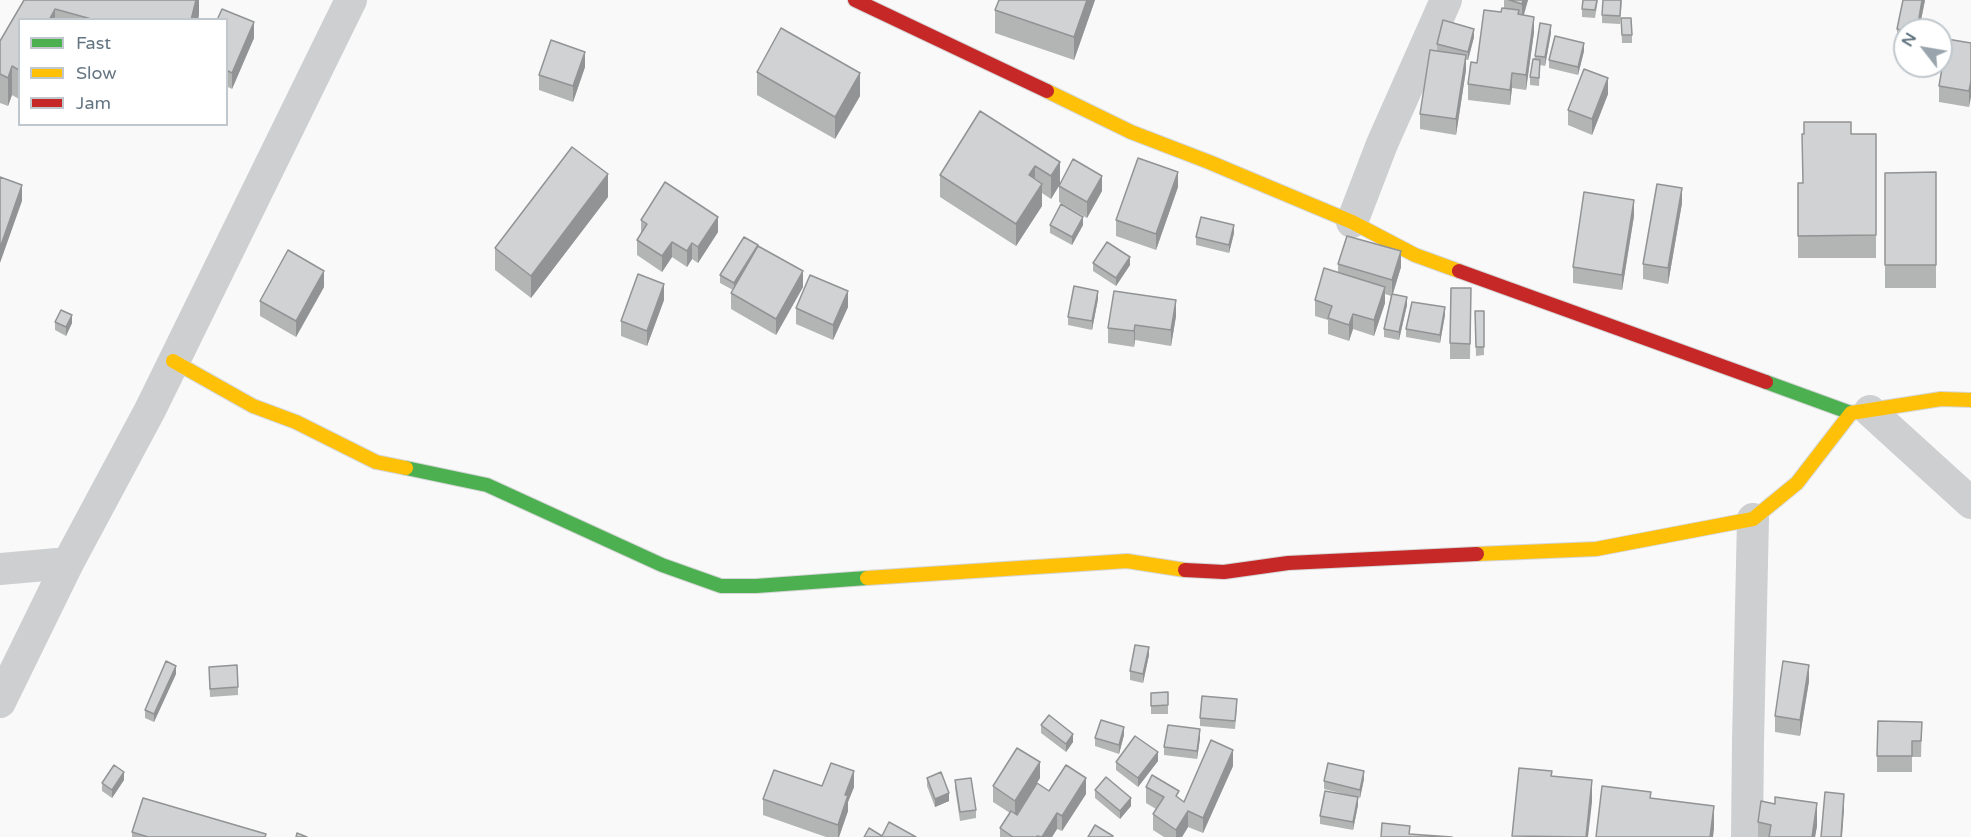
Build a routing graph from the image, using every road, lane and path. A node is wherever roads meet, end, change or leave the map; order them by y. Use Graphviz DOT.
graph roads {
  1 [pos="351,0"];
  2 [pos="855,0"];
  3 [pos="1446,0"];
  4 [pos="1352,222"];
  5 [pos="173,361"];
  6 [pos="1971,400"];
  7 [pos="1860,412"];
  8 [pos="1971,503"];
  9 [pos="1753,519"];
  10 [pos="68,563"];
  11 [pos="0,569"];
  12 [pos="0,702"];
  13 [pos="1747,837"];
  1 -- 5 [label="street"];
  2 -- 4 [label="street"];
  3 -- 4 [label="street"];
  4 -- 7 [label="street"];
  5 -- 9 [label="street"];
  5 -- 10 [label="street"];
  6 -- 7 [label="street"];
  7 -- 8 [label="street"];
  7 -- 9 [label="street"];
  9 -- 13 [label="street"];
  10 -- 11 [label="street"];
  10 -- 12 [label="street"];
}
